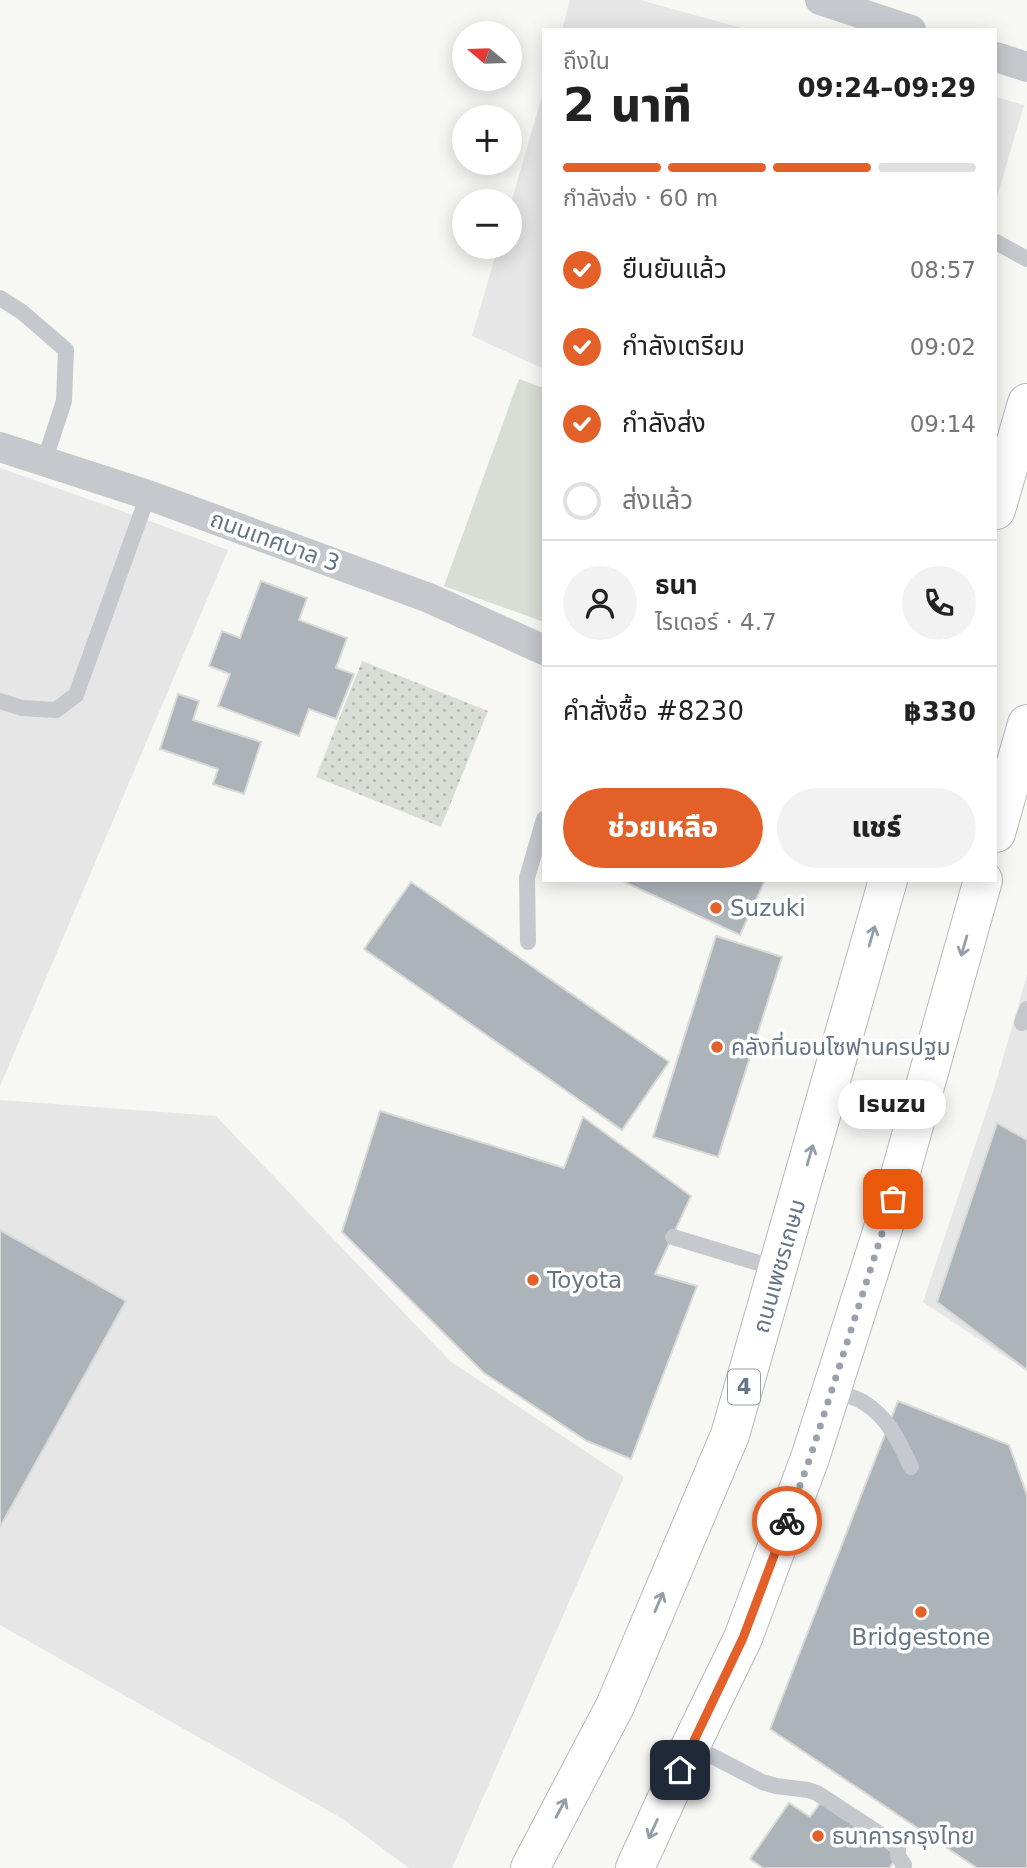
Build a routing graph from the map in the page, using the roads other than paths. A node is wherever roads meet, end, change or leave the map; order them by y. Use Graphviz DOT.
graph roads {
  1 [pos="820,0"];
  2 [pos="860,6"];
  3 [pos="907,28"];
  4 [pos="997,57"];
  5 [pos="1027,67"];
  6 [pos="997,243"];
  7 [pos="1027,259"];
  8 [pos="0,298"];
  9 [pos="1027,403"];
  10 [pos="0,447"];
  11 [pos="1003,454"];
  12 [pos="44,461"];
  13 [pos="148,495"];
  14 [pos="997,502"];
  15 [pos="542,649"];
  16 [pos="0,701"];
  17 [pos="1027,724"];
  18 [pos="1018,790"];
  19 [pos="542,826"];
  20 [pos="997,831"];
  21 [pos="887,882"];
  22 [pos="982,882"];
  23 [pos="528,942"];
  24 [pos="673,1237"];
  25 [pos="778,1269"];
  26 [pos="832,1390"];
  27 [pos="911,1467"];
  28 [pos="691,1745"];
  29 [pos="530,1868"];
  30 [pos="635,1868"];
  31 [pos="903,1868"];
  1 -- 2 [label="street"];
  2 -- 3 [label="street"];
  4 -- 5 [label="street"];
  6 -- 7 [label="lane"];
  8 -- 12 [label="lane"];
  9 -- 11 [label="highway"];
  10 -- 12 [label="street, ถนนเทศบาล 3"];
  11 -- 14 [label="highway"];
  12 -- 13 [label="street, ถนนเทศบาล 3"];
  13 -- 15 [label="street, ถนนเทศบาล 3"];
  13 -- 16 [label="lane"];
  17 -- 18 [label="highway"];
  18 -- 20 [label="highway"];
  19 -- 23 [label="lane"];
  25 -- 21 [label="highway, ถนนเพชรเกษม / 4, one-way"];
  22 -- 26 [label="highway, one-way"];
  24 -- 25 [label="lane"];
  29 -- 25 [label="highway, ถนนเพชรเกษม / 4, one-way"];
  26 -- 27 [label="lane"];
  26 -- 28 [label="highway"];
  28 -- 30 [label="highway, one-way"];
  28 -- 31 [label="lane"];
}
